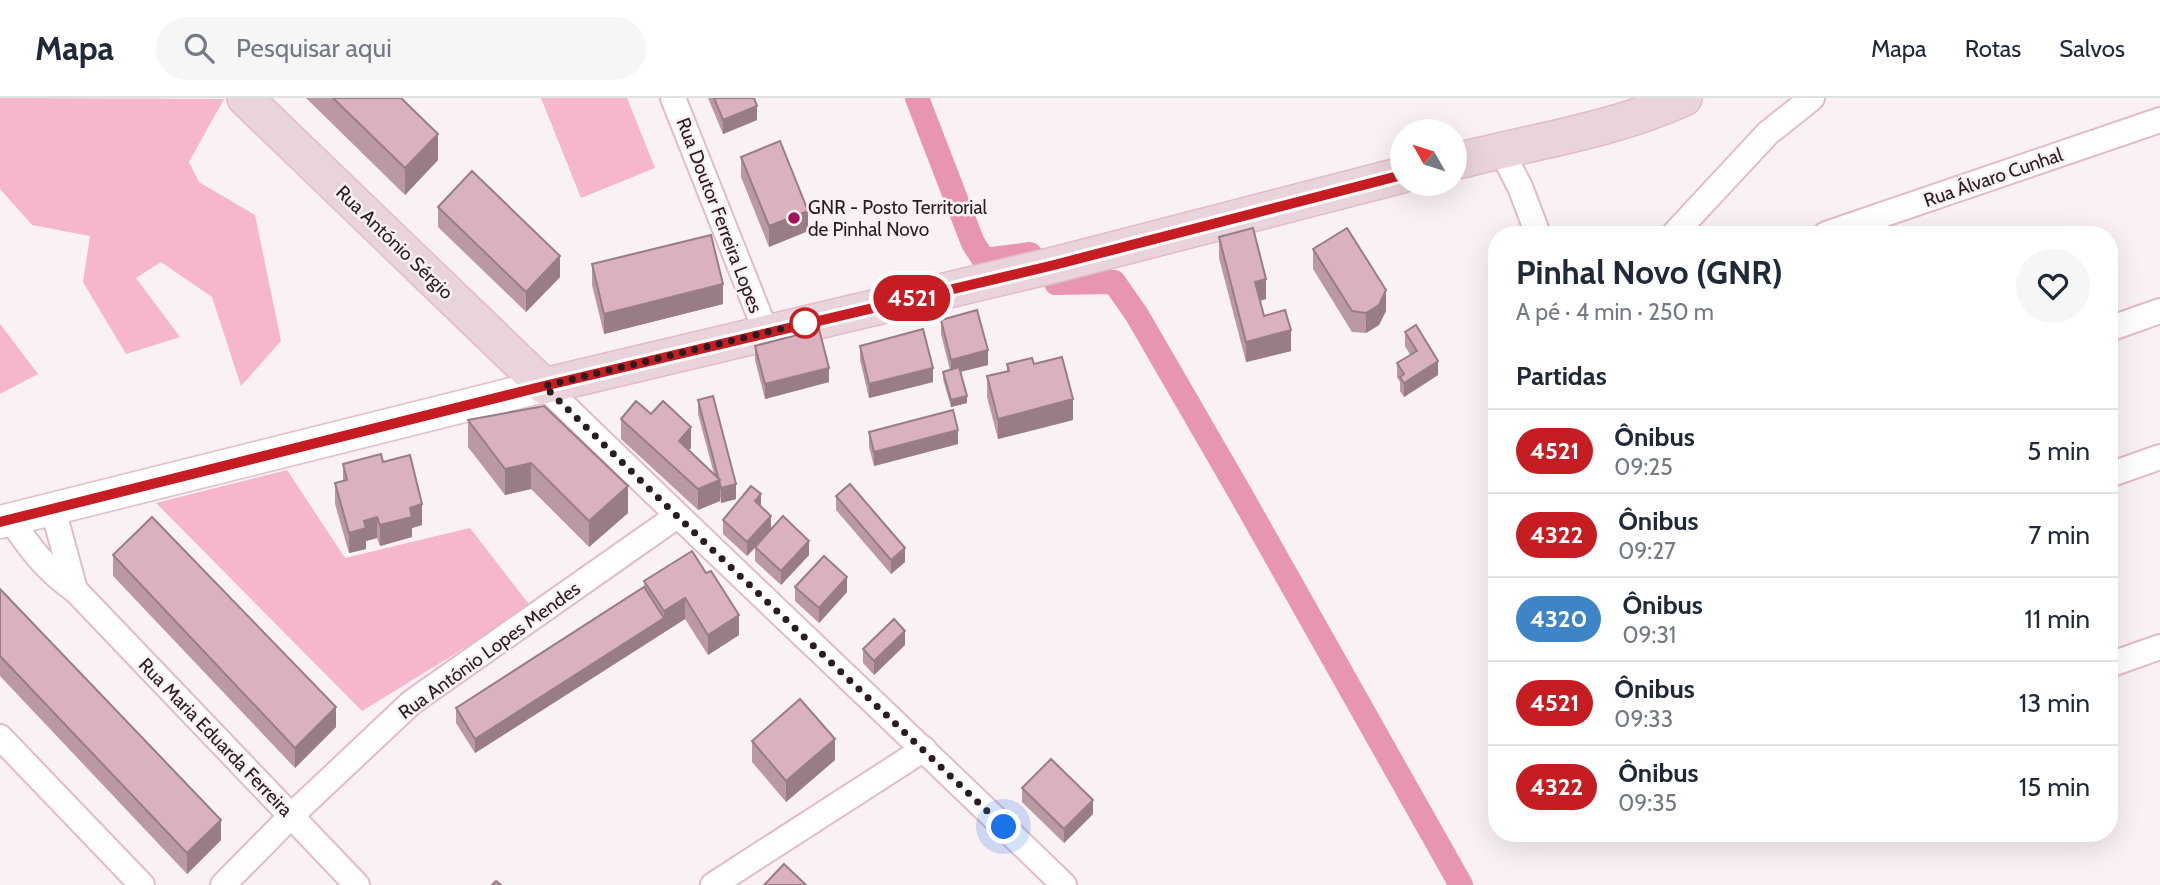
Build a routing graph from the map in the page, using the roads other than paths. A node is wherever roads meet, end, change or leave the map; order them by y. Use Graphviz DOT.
graph roads {
  1 [pos="245,98"];
  2 [pos="673,98"];
  3 [pos="1684,98"];
  4 [pos="1812,98"];
  5 [pos="2160,120"];
  6 [pos="1501,150"];
  7 [pos="1467,159"];
  8 [pos="1390,178"];
  9 [pos="1535,226"];
  10 [pos="1681,226"];
  11 [pos="1849,226"];
  12 [pos="2160,311"];
  13 [pos="2118,326"];
  14 [pos="766,332"];
  15 [pos="544,386"];
  16 [pos="2160,457"];
  17 [pos="2118,472"];
  18 [pos="53,509"];
  19 [pos="677,516"];
  20 [pos="3,521"];
  21 [pos="75,590"];
  22 [pos="2160,647"];
  23 [pos="2118,662"];
  24 [pos="0,737"];
  25 [pos="924,749"];
  26 [pos="292,815"];
  27 [pos="142,885"];
  28 [pos="223,885"];
  29 [pos="357,885"];
  30 [pos="713,885"];
  31 [pos="1064,885"];
  1 -- 15 [label="main road, Rua António Sérgio"];
  2 -- 14 [label="street, Rua Doutor Ferreira Lopes"];
  3 -- 6 [label="main road"];
  4 -- 10 [label="street"];
  5 -- 11 [label="street, Rua Álvaro Cunhal"];
  6 -- 7 [label="main road"];
  6 -- 9 [label="street"];
  8 -- 14 [label="main road"];
  12 -- 13 [label="street"];
  14 -- 15 [label="main road"];
  15 -- 18 [label="street"];
  15 -- 19 [label="street"];
  16 -- 17 [label="street"];
  18 -- 20 [label="street"];
  18 -- 21 [label="street, Rua Maria Eduarda Ferreira"];
  19 -- 25 [label="street"];
  19 -- 26 [label="street, Rua António Lopes Mendes"];
  20 -- 21 [label="street, Rua Maria Eduarda Ferreira"];
  21 -- 26 [label="street, Rua Maria Eduarda Ferreira"];
  22 -- 23 [label="street"];
  24 -- 27 [label="street"];
  25 -- 30 [label="street"];
  25 -- 31 [label="street"];
  26 -- 28 [label="street, Rua António Lopes Mendes"];
  26 -- 29 [label="street, Rua Maria Eduarda Ferreira"];
}
